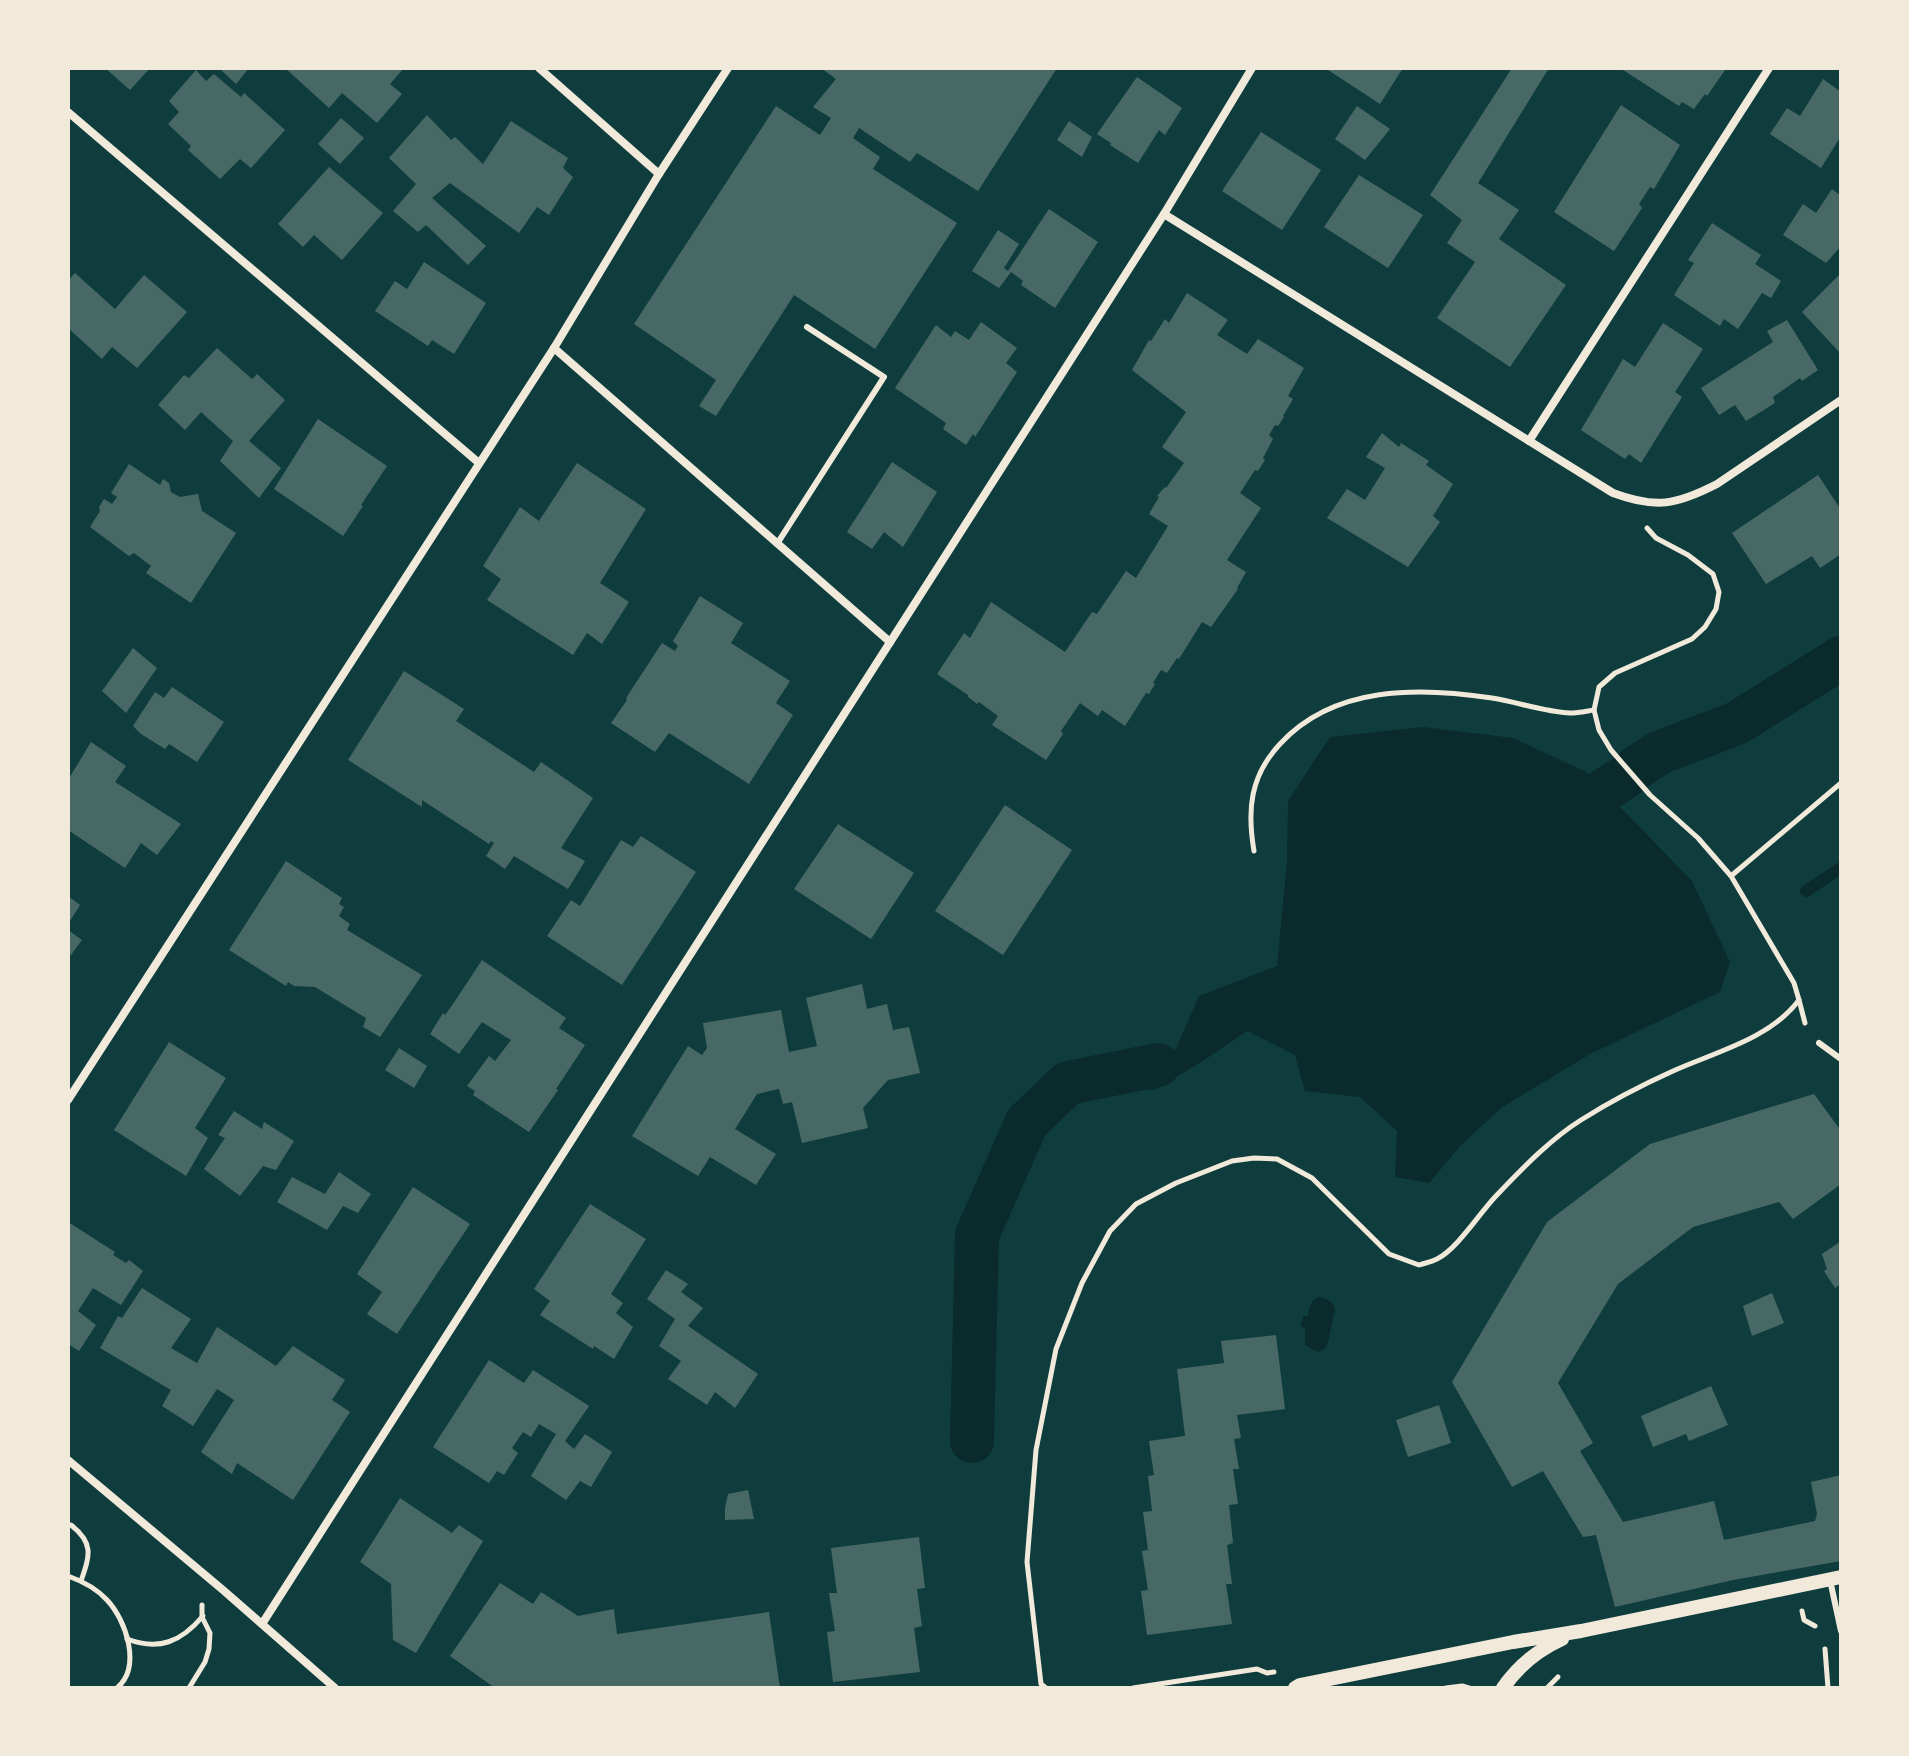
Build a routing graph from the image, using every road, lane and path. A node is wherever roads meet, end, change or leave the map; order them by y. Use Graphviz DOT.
graph roads {
  1 [pos="539,68"];
  2 [pos="728,68"];
  3 [pos="1252,68"];
  4 [pos="1769,68"];
  5 [pos="68,112"];
  6 [pos="659,174"];
  7 [pos="1164,214"];
  8 [pos="807,327"];
  9 [pos="554,348"];
  10 [pos="1841,400"];
  11 [pos="1529,441"];
  12 [pos="479,463"];
  13 [pos="1613,493"];
  14 [pos="777,544"];
  15 [pos="890,642"];
  16 [pos="1594,710"];
  17 [pos="1841,783"];
  18 [pos="1254,851"];
  19 [pos="1731,876"];
  20 [pos="1819,1043"];
  21 [pos="1841,1059"];
  22 [pos="68,1100"];
  23 [pos="68,1460"];
  24 [pos="68,1525"];
  25 [pos="68,1576"];
  26 [pos="1835,1578"];
  27 [pos="81,1581"];
  28 [pos="262,1624"];
  29 [pos="1581,1631"];
  30 [pos="1841,1631"];
  31 [pos="127,1639"];
  32 [pos="126,1681"];
  33 [pos="1447,1687"];
  34 [pos="117,1688"];
  35 [pos="129,1688"];
  36 [pos="189,1688"];
  37 [pos="335,1688"];
  38 [pos="1046,1688"];
  39 [pos="1295,1688"];
  40 [pos="1469,1688"];
  41 [pos="1503,1688"];
  1 -- 6 [label="street"];
  2 -- 6 [label="street"];
  3 -- 7 [label="street"];
  4 -- 11 [label="street"];
  5 -- 12 [label="street"];
  6 -- 9 [label="street"];
  7 -- 11 [label="street"];
  7 -- 15 [label="street"];
  8 -- 14 [label="lane"];
  9 -- 12 [label="street"];
  9 -- 14 [label="street"];
  10 -- 13 [label="street"];
  11 -- 13 [label="street"];
  12 -- 22 [label="street"];
  13 -- 16 [label="path"];
  14 -- 15 [label="street"];
  15 -- 28 [label="street"];
  16 -- 18 [label="path"];
  16 -- 19 [label="path"];
  17 -- 19 [label="path"];
  19 -- 38 [label="path"];
  20 -- 21 [label="lane"];
  23 -- 28 [label="street"];
  24 -- 27 [label="path"];
  25 -- 27 [label="path"];
  26 -- 29 [label="street"];
  26 -- 30 [label="lane"];
  27 -- 31 [label="path"];
  28 -- 37 [label="street"];
  29 -- 39 [label="street"];
  29 -- 41 [label="street"];
  31 -- 32 [label="path"];
  31 -- 36 [label="path"];
  32 -- 34 [label="path"];
  32 -- 35 [label="path"];
  33 -- 40 [label="path"];
}
